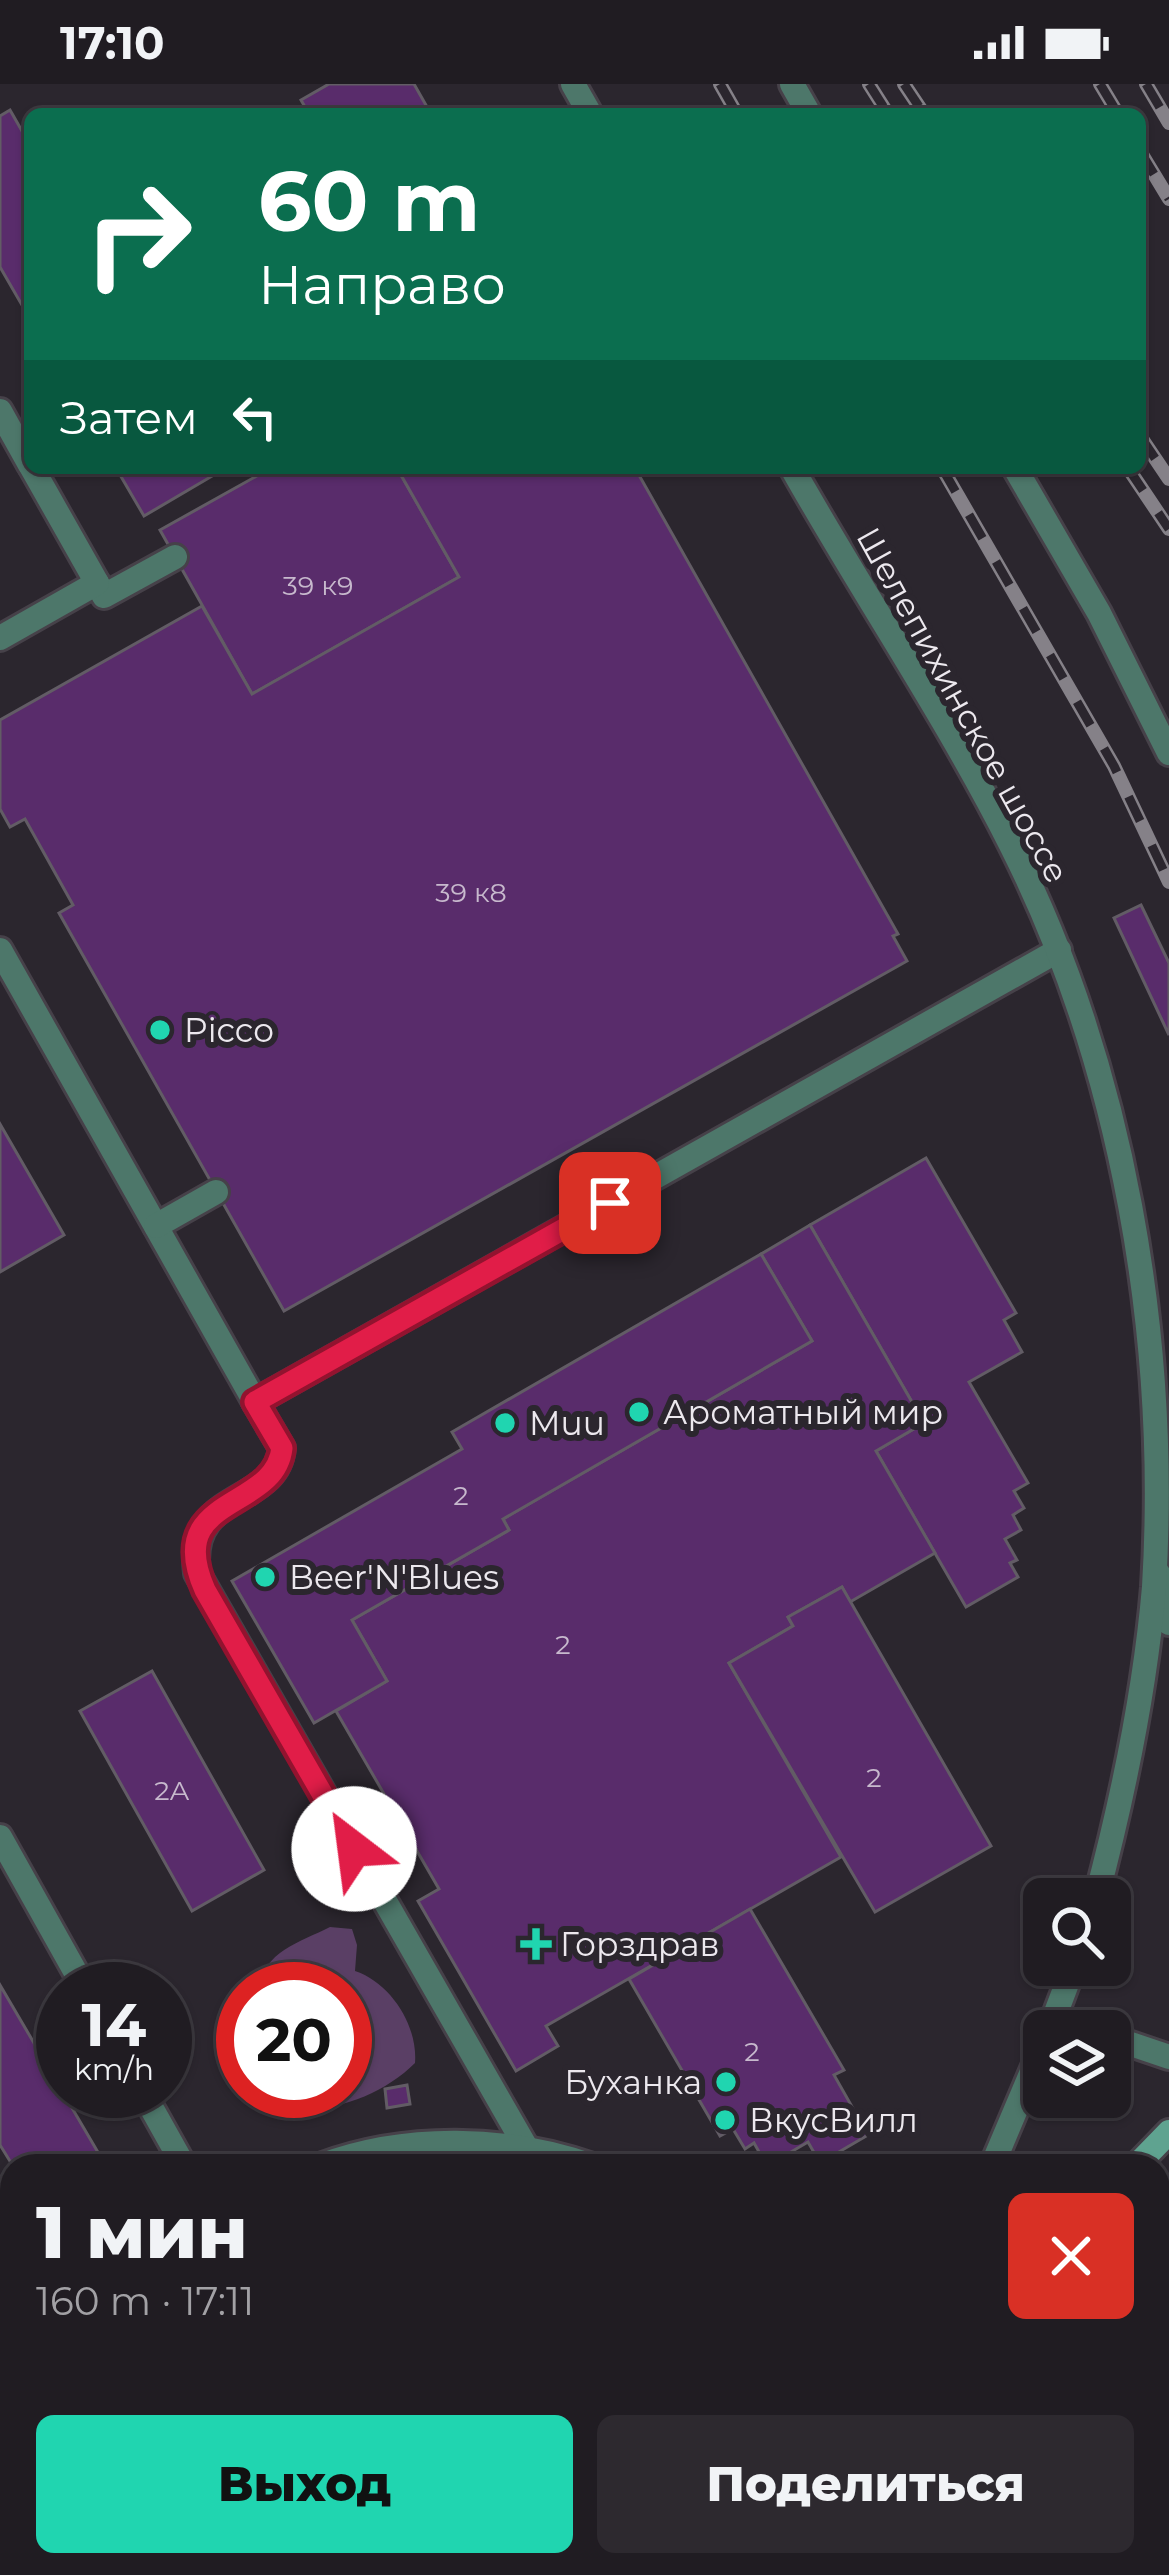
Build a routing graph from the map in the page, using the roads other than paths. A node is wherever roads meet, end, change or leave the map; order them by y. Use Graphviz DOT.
graph roads {
  1 [pos="0,411"];
  2 [pos="24,454"];
  3 [pos="36,474"];
  4 [pos="795,474"];
  5 [pos="1018,474"];
  6 [pos="175,557"];
  7 [pos="97,583"];
  8 [pos="0,638"];
  9 [pos="1169,753"];
  10 [pos="0,950"];
  11 [pos="1058,950"];
  12 [pos="216,1192"];
  13 [pos="156,1226"];
  14 [pos="255,1402"];
  15 [pos="1155,1559"];
  16 [pos="1169,1623"];
  17 [pos="0,1837"];
  18 [pos="1101,1878"];
  19 [pos="70,1962"];
  20 [pos="1131,2044"];
  21 [pos="1169,2057"];
  22 [pos="1023,2093"];
  23 [pos="157,2118"];
  24 [pos="1169,2132"];
  25 [pos="527,2149"];
  26 [pos="177,2154"];
  27 [pos="372,2154"];
  28 [pos="546,2154"];
  29 [pos="997,2154"];
  30 [pos="1148,2154"];
  1 -- 2 [label="street"];
  3 -- 7 [label="street"];
  4 -- 11 [label="street, Шелепихинское шоссе"];
  5 -- 9 [label="street"];
  6 -- 7 [label="street"];
  7 -- 8 [label="street"];
  10 -- 13 [label="street"];
  11 -- 14 [label="street"];
  11 -- 15 [label="street, Шелепихинское шоссе"];
  12 -- 13 [label="street"];
  13 -- 14 [label="street"];
  14 -- 25 [label="street"];
  15 -- 16 [label="street"];
  15 -- 18 [label="street, Шелепихинское шоссе"];
  17 -- 19 [label="street"];
  20 -- 21 [label="street"];
  22 -- 29 [label="street"];
  23 -- 26 [label="street"];
  24 -- 30 [label="main road"];
  25 -- 27 [label="street"];
  25 -- 28 [label="street"];
}
